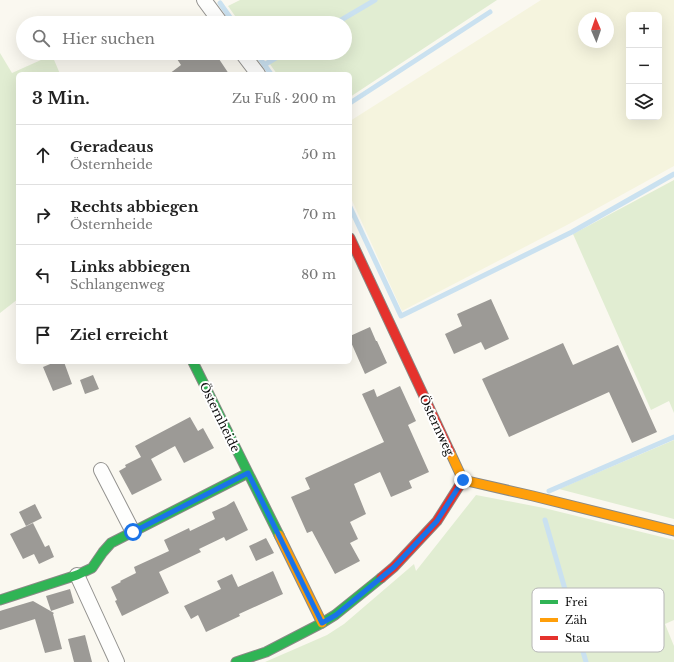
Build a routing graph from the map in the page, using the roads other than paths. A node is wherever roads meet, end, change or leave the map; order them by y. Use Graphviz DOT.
graph roads {
  1 [pos="204,0"];
  2 [pos="216,16"];
  3 [pos="247,60"];
  4 [pos="256,72"];
  5 [pos="352,242"];
  6 [pos="194,364"];
  7 [pos="101,470"];
  8 [pos="248,473"];
  9 [pos="463,480"];
  10 [pos="674,531"];
  11 [pos="133,532"];
  12 [pos="76,575"];
  13 [pos="0,600"];
  14 [pos="322,623"];
  15 [pos="117,662"];
  16 [pos="236,662"];
  1 -- 2 [label="street"];
  3 -- 4 [label="street"];
  5 -- 9 [label="street, Östernweg"];
  6 -- 8 [label="street, Östernheide"];
  7 -- 11 [label="street"];
  8 -- 11 [label="street"];
  8 -- 14 [label="street, Östernheide"];
  9 -- 10 [label="street"];
  9 -- 14 [label="street"];
  11 -- 12 [label="street"];
  12 -- 13 [label="street"];
  12 -- 15 [label="street"];
  14 -- 16 [label="street"];
}
